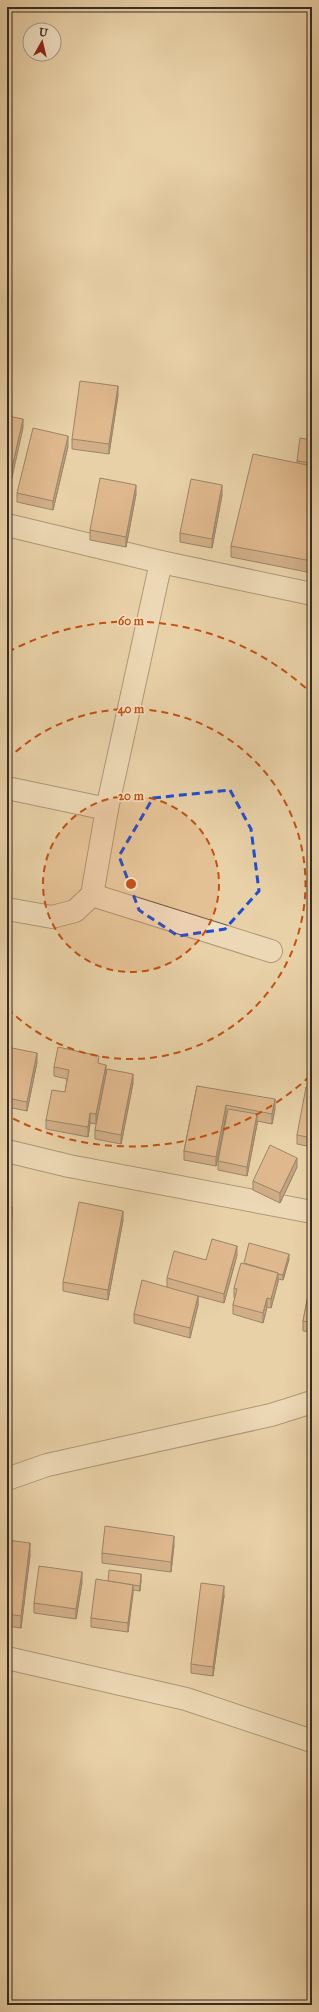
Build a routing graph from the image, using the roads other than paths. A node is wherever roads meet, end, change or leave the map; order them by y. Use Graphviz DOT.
graph roads {
  1 [pos="7,525"];
  2 [pos="161,562"];
  3 [pos="312,594"];
  4 [pos="7,788"];
  5 [pos="107,809"];
  6 [pos="92,895"];
  7 [pos="7,909"];
  8 [pos="271,951"];
  9 [pos="7,1150"];
  10 [pos="312,1212"];
  11 [pos="312,1402"];
  12 [pos="7,1479"];
  13 [pos="7,1658"];
  14 [pos="312,1741"];
  1 -- 2 [label="street"];
  2 -- 3 [label="street"];
  2 -- 5 [label="street"];
  4 -- 5 [label="street"];
  5 -- 6 [label="street"];
  6 -- 7 [label="street"];
  6 -- 8 [label="street"];
  9 -- 10 [label="street"];
  11 -- 12 [label="street"];
  13 -- 14 [label="street"];
}
